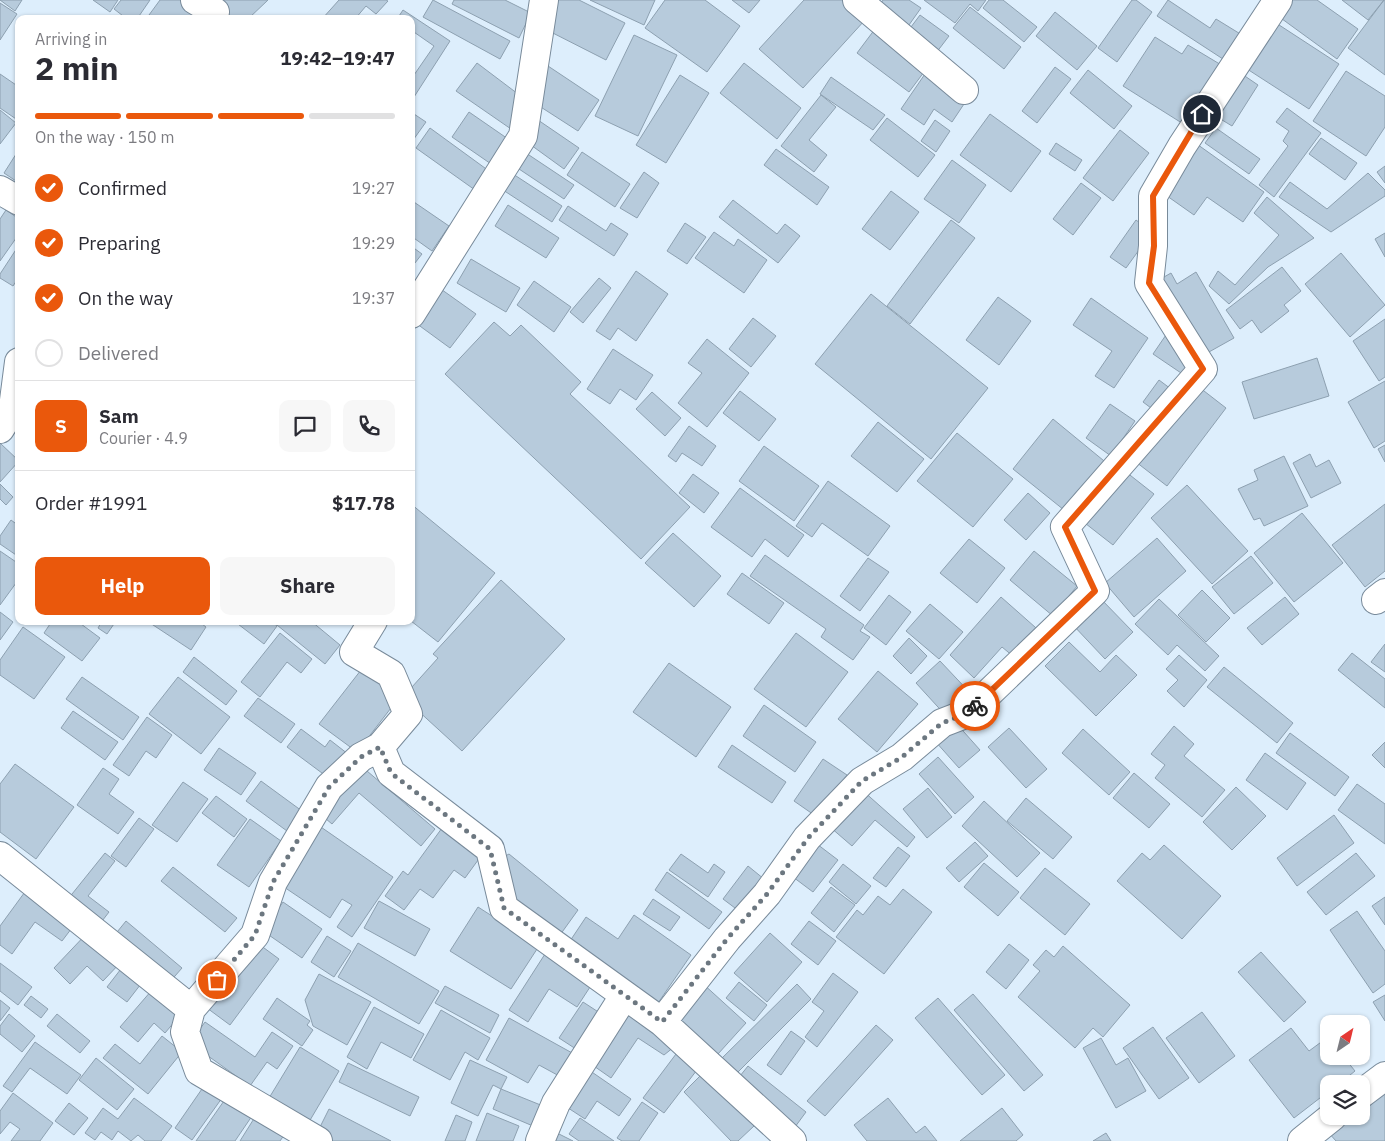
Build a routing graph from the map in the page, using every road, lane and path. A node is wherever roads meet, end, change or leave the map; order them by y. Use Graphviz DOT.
graph roads {
  1 [pos="195,0"];
  2 [pos="544,0"];
  3 [pos="856,0"];
  4 [pos="1278,0"];
  5 [pos="214,15"];
  6 [pos="964,90"];
  7 [pos="0,190"];
  8 [pos="15,199"];
  9 [pos="415,308"];
  10 [pos="15,393"];
  11 [pos="0,429"];
  12 [pos="371,625"];
  13 [pos="380,747"];
  14 [pos="0,856"];
  15 [pos="624,996"];
  16 [pos="191,1009"];
  17 [pos="662,1022"];
  18 [pos="1385,1076"];
  19 [pos="1370,1087"];
  20 [pos="1322,1125"];
  21 [pos="318,1141"];
  22 [pos="540,1141"];
  23 [pos="792,1141"];
  24 [pos="1302,1141"];
  1 -- 5 [label="street"];
  2 -- 9 [label="street"];
  3 -- 6 [label="street"];
  4 -- 17 [label="street"];
  7 -- 8 [label="street"];
  10 -- 11 [label="street"];
  12 -- 13 [label="street"];
  13 -- 15 [label="street"];
  13 -- 16 [label="street"];
  14 -- 16 [label="street"];
  15 -- 17 [label="street"];
  15 -- 22 [label="street"];
  16 -- 21 [label="street"];
  17 -- 23 [label="street"];
  18 -- 19 [label="street"];
  20 -- 24 [label="street"];
}
